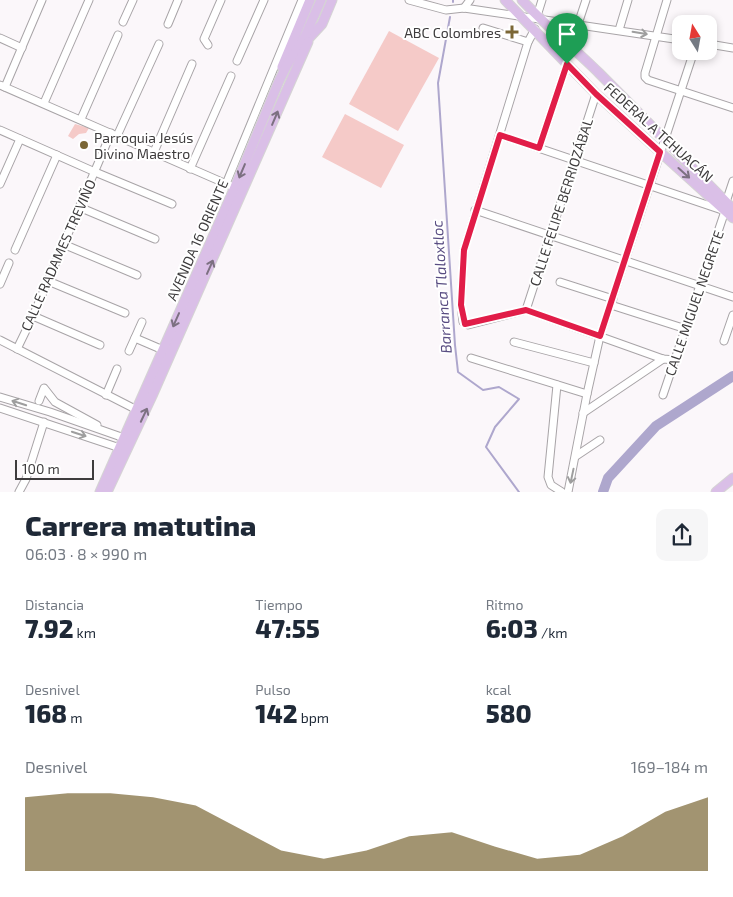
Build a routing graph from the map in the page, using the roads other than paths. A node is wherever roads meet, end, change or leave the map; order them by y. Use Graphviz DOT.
graph roads {
  1 [pos="42,0"];
  2 [pos="89,0"];
  3 [pos="133,0"];
  4 [pos="178,0"];
  5 [pos="221,0"];
  6 [pos="264,0"];
  7 [pos="302,0"];
  8 [pos="310,0"];
  9 [pos="315,0"];
  10 [pos="321,0"];
  11 [pos="327,0"];
  12 [pos="332,0"];
  13 [pos="409,0"];
  14 [pos="470,0"];
  15 [pos="505,0"];
  16 [pos="522,0"];
  17 [pos="542,0"];
  18 [pos="586,0"];
  19 [pos="628,0"];
  20 [pos="667,0"];
  21 [pos="464,8"];
  22 [pos="523,17"];
  23 [pos="538,17"];
  24 [pos="123,22"];
  25 [pos="168,24"];
  26 [pos="578,24"];
  27 [pos="484,28"];
  28 [pos="535,29"];
  29 [pos="552,29"];
  30 [pos="619,30"];
  31 [pos="118,35"];
  32 [pos="656,36"];
  33 [pos="308,37"];
  34 [pos="0,38"];
  35 [pos="672,39"];
  36 [pos="528,42"];
  37 [pos="159,44"];
  38 [pos="208,45"];
  39 [pos="718,46"];
  40 [pos="22,48"];
  41 [pos="733,48"];
  42 [pos="691,60"];
  43 [pos="237,61"];
  44 [pos="192,64"];
  45 [pos="567,64"];
  46 [pos="231,76"];
  47 [pos="279,81"];
  48 [pos="2,86"];
  49 [pos="680,91"];
  50 [pos="596,94"];
  51 [pos="44,104"];
  52 [pos="733,108"];
  53 [pos="81,119"];
  54 [pos="0,130"];
  55 [pos="114,135"];
  56 [pos="500,135"];
  57 [pos="665,138"];
  58 [pos="20,139"];
  59 [pos="539,148"];
  60 [pos="154,152"];
  61 [pos="660,152"];
  62 [pos="57,155"];
  63 [pos="574,160"];
  64 [pos="190,168"];
  65 [pos="95,172"];
  66 [pos="733,180"];
  67 [pos="0,184"];
  68 [pos="650,184"];
  69 [pos="235,187"];
  70 [pos="172,204"];
  71 [pos="79,207"];
  72 [pos="475,210"];
  73 [pos="729,211"];
  74 [pos="733,226"];
  75 [pos="549,235"];
  76 [pos="155,239"];
  77 [pos="63,244"];
  78 [pos="15,250"];
  79 [pos="625,261"];
  80 [pos="9,263"];
  81 [pos="137,275"];
  82 [pos="48,280"];
  83 [pos="560,282"];
  84 [pos="0,284"];
  85 [pos="700,286"];
  86 [pos="733,297"];
  87 [pos="612,302"];
  88 [pos="526,310"];
  89 [pos="125,313"];
  90 [pos="733,314"];
  91 [pos="32,316"];
  92 [pos="142,322"];
  93 [pos="686,329"];
  94 [pos="600,336"];
  95 [pos="135,338"];
  96 [pos="0,340"];
  97 [pos="724,341"];
  98 [pos="514,342"];
  99 [pos="100,345"];
  100 [pos="17,349"];
  101 [pos="163,350"];
  102 [pos="129,351"];
  103 [pos="471,358"];
  104 [pos="663,359"];
  105 [pos="675,360"];
  106 [pos="594,363"];
  107 [pos="117,370"];
  108 [pos="557,385"];
  109 [pos="587,394"];
  110 [pos="106,395"];
  111 [pos="663,395"];
  112 [pos="0,397"];
  113 [pos="39,401"];
  114 [pos="55,402"];
  115 [pos="0,408"];
  116 [pos="137,410"];
  117 [pos="50,412"];
  118 [pos="583,413"];
  119 [pos="44,422"];
  120 [pos="102,430"];
  121 [pos="600,440"];
  122 [pos="126,444"];
  123 [pos="576,456"];
  124 [pos="733,478"];
  125 [pos="19,492"];
  126 [pos="100,492"];
  127 [pos="107,492"];
  128 [pos="562,492"];
  129 [pos="568,492"];
  130 [pos="716,492"];
  1 -- 40 [label="street"];
  2 -- 51 [label="street"];
  3 -- 24 [label="street"];
  4 -- 25 [label="street"];
  5 -- 38 [label="street"];
  6 -- 43 [label="street"];
  7 -- 69 [label="street"];
  8 -- 47 [label="main road"];
  9 -- 33 [label="main road"];
  10 -- 33 [label="main road, AVENIDA 16 ORIENTE"];
  11 -- 33 [label="main road, AVENIDA 16 ORIENTE"];
  12 -- 33 [label="main road"];
  13 -- 21 [label="street"];
  14 -- 21 [label="street"];
  15 -- 22 [label="main road, FEDERAL A TEHUACÁN"];
  16 -- 23 [label="main road, FEDERAL A TEHUACÁN"];
  17 -- 23 [label="street"];
  18 -- 26 [label="street"];
  19 -- 30 [label="street"];
  20 -- 32 [label="street"];
  21 -- 22 [label="street"];
  22 -- 23 [label="street"];
  22 -- 28 [label="main road, FEDERAL A TEHUACÁN"];
  23 -- 26 [label="street"];
  23 -- 29 [label="main road, FEDERAL A TEHUACÁN"];
  26 -- 30 [label="street"];
  27 -- 36 [label="street"];
  28 -- 29 [label="main road"];
  28 -- 36 [label="street"];
  28 -- 45 [label="main road, FEDERAL A TEHUACÁN"];
  29 -- 57 [label="main road, FEDERAL A TEHUACÁN"];
  30 -- 32 [label="street, one-way"];
  31 -- 53 [label="street"];
  32 -- 35 [label="street"];
  32 -- 49 [label="street"];
  33 -- 47 [label="main road, AVENIDA 16 ORIENTE"];
  69 -- 33 [label="main road, AVENIDA 16 ORIENTE, one-way"];
  34 -- 40 [label="street"];
  36 -- 56 [label="street"];
  37 -- 55 [label="street, CALLE RADAMES TREVIÑO"];
  39 -- 41 [label="street"];
  40 -- 48 [label="street"];
  42 -- 49 [label="street"];
  44 -- 60 [label="street"];
  45 -- 50 [label="main road, FEDERAL A TEHUACÁN"];
  45 -- 59 [label="street"];
  46 -- 64 [label="street"];
  47 -- 69 [label="main road, AVENIDA 16 ORIENTE, one-way"];
  48 -- 51 [label="street"];
  49 -- 52 [label="street"];
  49 -- 57 [label="street"];
  50 -- 61 [label="main road, FEDERAL A TEHUACÁN"];
  50 -- 63 [label="street, CALLE FELIPE BERRIOZÁBAL"];
  51 -- 53 [label="street"];
  53 -- 55 [label="street"];
  54 -- 58 [label="street"];
  55 -- 60 [label="street"];
  55 -- 65 [label="street, CALLE RADAMES TREVIÑO"];
  56 -- 59 [label="street"];
  56 -- 72 [label="street"];
  57 -- 61 [label="street"];
  57 -- 73 [label="main road, FEDERAL A TEHUACÁN"];
  58 -- 62 [label="street"];
  58 -- 67 [label="street"];
  59 -- 63 [label="street"];
  60 -- 64 [label="street"];
  61 -- 68 [label="street"];
  61 -- 73 [label="main road, FEDERAL A TEHUACÁN, one-way"];
  62 -- 65 [label="street"];
  62 -- 78 [label="street"];
  63 -- 68 [label="street"];
  63 -- 75 [label="street, CALLE FELIPE BERRIOZÁBAL"];
  64 -- 69 [label="street"];
  65 -- 70 [label="street"];
  65 -- 71 [label="street, CALLE RADAMES TREVIÑO"];
  66 -- 73 [label="street, CALLE MIGUEL NEGRETE"];
  68 -- 73 [label="street"];
  68 -- 79 [label="street"];
  69 -- 101 [label="main road, AVENIDA 16 ORIENTE, one-way"];
  122 -- 69 [label="main road, AVENIDA 16 ORIENTE, one-way"];
  71 -- 76 [label="street"];
  71 -- 77 [label="street, CALLE RADAMES TREVIÑO"];
  72 -- 75 [label="street"];
  72 -- 88 [label="street"];
  73 -- 74 [label="main road"];
  73 -- 85 [label="street, CALLE MIGUEL NEGRETE"];
  75 -- 79 [label="street"];
  75 -- 88 [label="street, CALLE FELIPE BERRIOZÁBAL"];
  77 -- 81 [label="street"];
  77 -- 82 [label="street, CALLE RADAMES TREVIÑO"];
  79 -- 85 [label="street"];
  79 -- 87 [label="street"];
  80 -- 84 [label="street"];
  82 -- 89 [label="street"];
  82 -- 91 [label="street, CALLE RADAMES TREVIÑO"];
  83 -- 87 [label="street"];
  85 -- 86 [label="street"];
  85 -- 93 [label="street, CALLE MIGUEL NEGRETE"];
  87 -- 93 [label="street"];
  87 -- 94 [label="street"];
  88 -- 94 [label="street"];
  90 -- 97 [label="street"];
  91 -- 99 [label="street"];
  91 -- 100 [label="street, CALLE RADAMES TREVIÑO"];
  92 -- 95 [label="street"];
  93 -- 105 [label="street, CALLE MIGUEL NEGRETE"];
  94 -- 104 [label="street"];
  94 -- 106 [label="street"];
  95 -- 101 [label="street"];
  95 -- 102 [label="street"];
  96 -- 100 [label="street"];
  98 -- 106 [label="street"];
  100 -- 110 [label="street"];
  101 -- 116 [label="main road, AVENIDA 16 ORIENTE"];
  103 -- 108 [label="street"];
  104 -- 105 [label="street"];
  104 -- 118 [label="street"];
  105 -- 111 [label="street, CALLE MIGUEL NEGRETE"];
  106 -- 109 [label="street"];
  107 -- 110 [label="street"];
  108 -- 109 [label="street"];
  108 -- 128 [label="street"];
  109 -- 118 [label="street"];
  110 -- 116 [label="street"];
  117 -- 112 [label="street, one-way"];
  113 -- 114 [label="street"];
  114 -- 117 [label="street"];
  114 -- 120 [label="street"];
  115 -- 119 [label="street"];
  116 -- 122 [label="main road, AVENIDA 16 ORIENTE"];
  117 -- 120 [label="street"];
  118 -- 123 [label="street"];
  119 -- 122 [label="street, one-way"];
  119 -- 125 [label="street"];
  120 -- 122 [label="street"];
  121 -- 123 [label="street"];
  122 -- 126 [label="main road, AVENIDA 16 ORIENTE"];
  122 -- 127 [label="main road, AVENIDA 16 ORIENTE"];
  123 -- 129 [label="street, one-way"];
  124 -- 130 [label="main road"];
}
